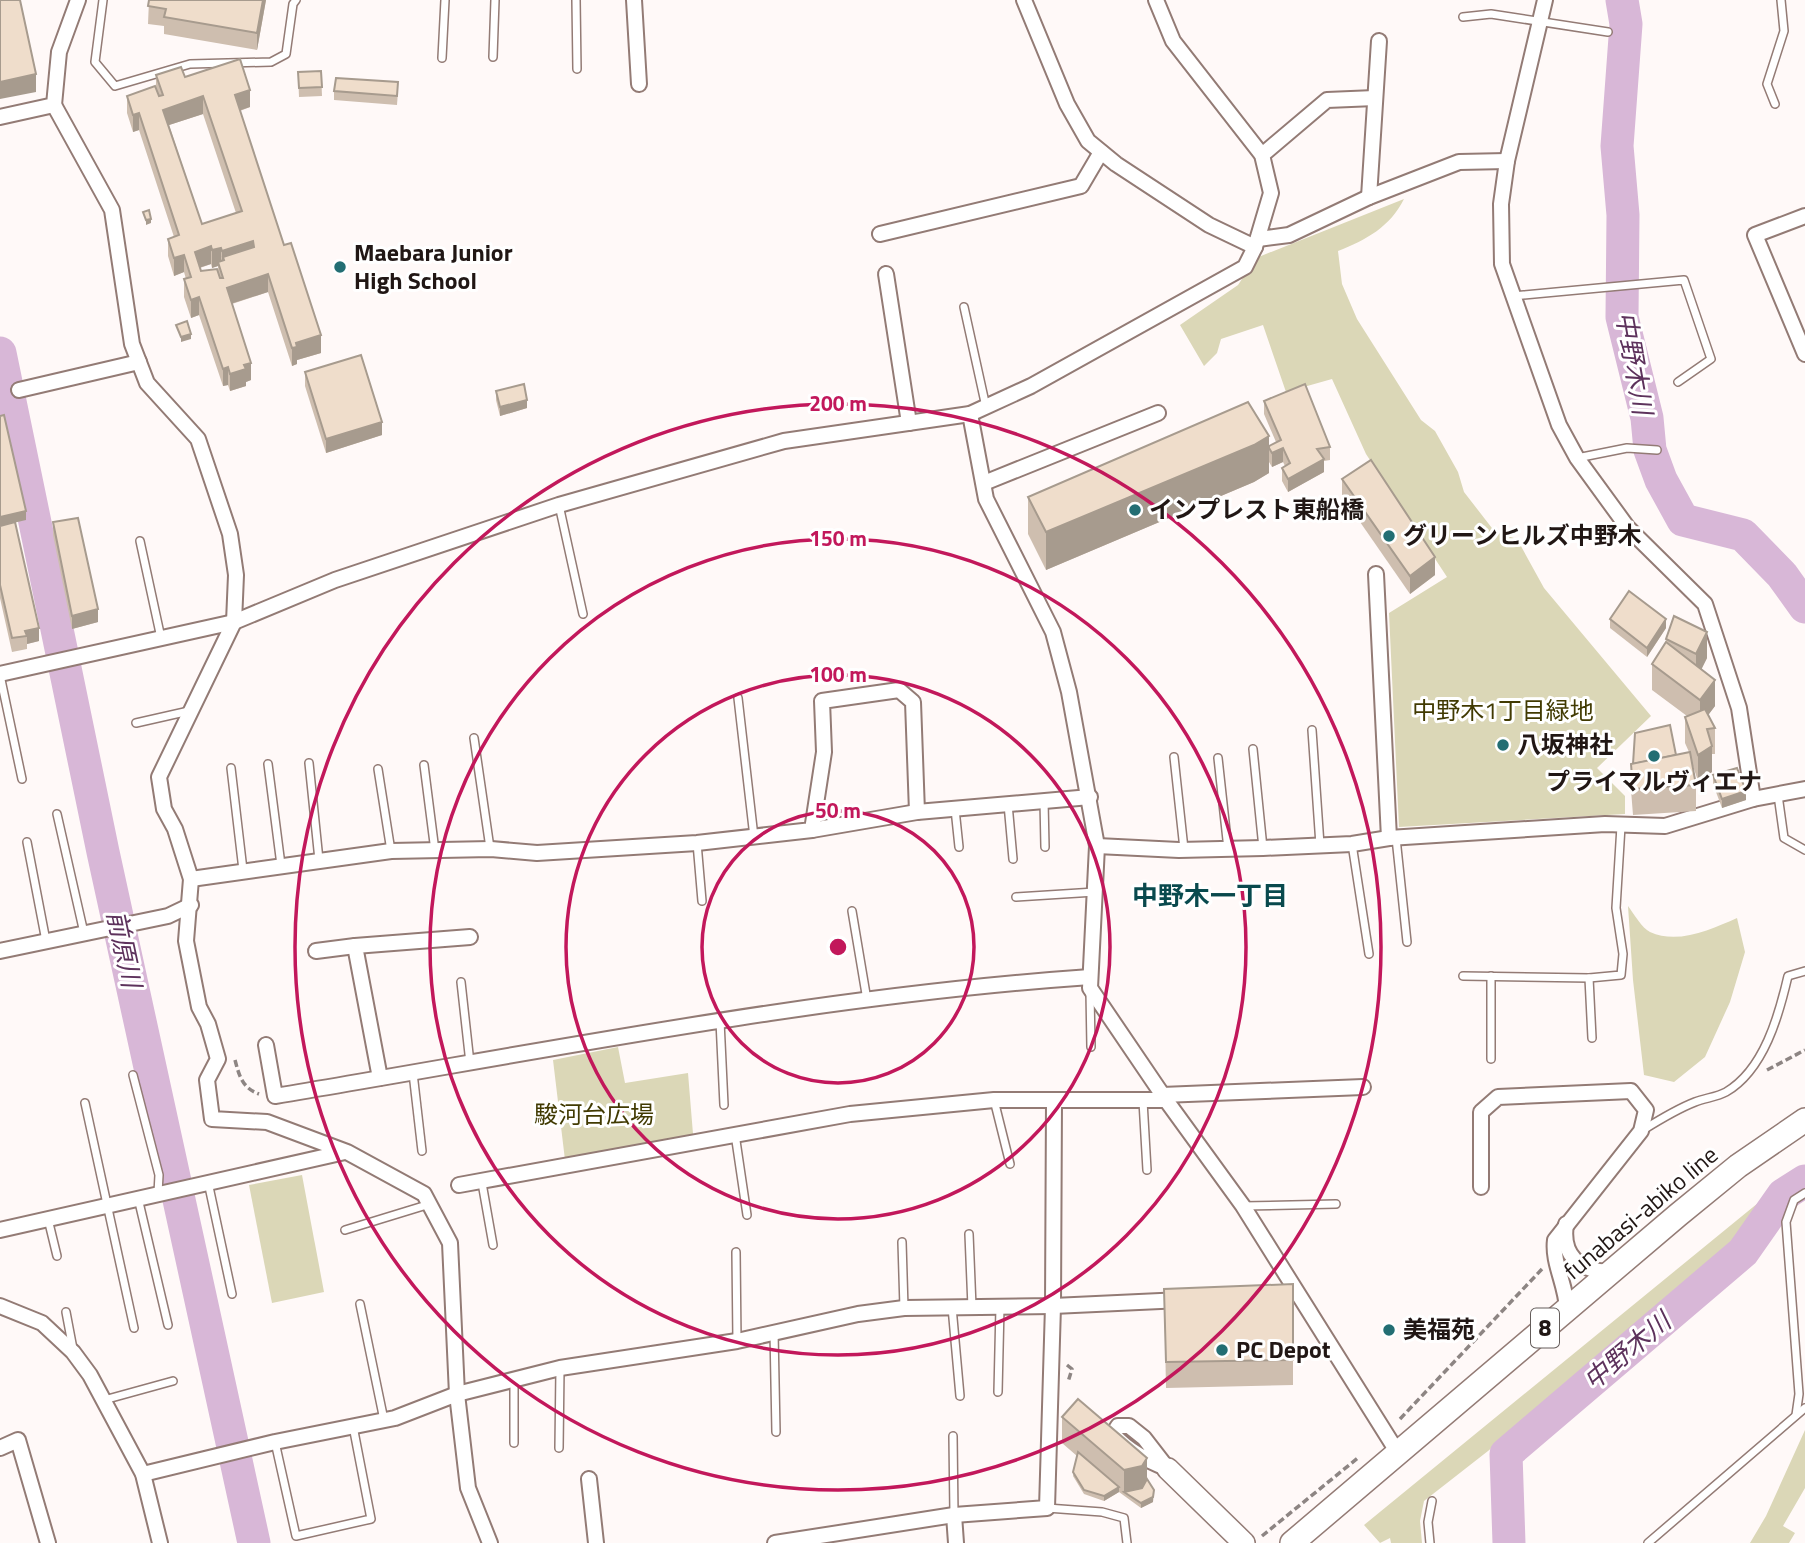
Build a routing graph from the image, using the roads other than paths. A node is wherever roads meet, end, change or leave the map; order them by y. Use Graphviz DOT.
graph roads {
  1 [pos="78,0"];
  2 [pos="103,0"];
  3 [pos="296,0"];
  4 [pos="445,0"];
  5 [pos="495,0"];
  6 [pos="576,0"];
  7 [pos="634,0"];
  8 [pos="1024,0"];
  9 [pos="1156,0"];
  10 [pos="1545,0"];
  11 [pos="1782,0"];
  12 [pos="1463,17"];
  13 [pos="1542,20"];
  14 [pos="1608,32"];
  15 [pos="1379,41"];
  16 [pos="493,57"];
  17 [pos="442,58"];
  18 [pos="578,69"];
  19 [pos="639,84"];
  20 [pos="1375,98"];
  21 [pos="1776,104"];
  22 [pos="54,105"];
  23 [pos="0,117"];
  24 [pos="1101,152"];
  25 [pos="1262,155"];
  26 [pos="1507,161"];
  27 [pos="1370,197"];
  28 [pos="1805,216"];
  29 [pos="880,233"];
  30 [pos="1256,243"];
  31 [pos="886,274"];
  32 [pos="1512,296"];
  33 [pos="964,307"];
  34 [pos="1805,354"];
  35 [pos="139,362"];
  36 [pos="1678,382"];
  37 [pos="19,390"];
  38 [pos="986,407"];
  39 [pos="1158,413"];
  40 [pos="970,414"];
  41 [pos="909,423"];
  42 [pos="1657,450"];
  43 [pos="1577,458"];
  44 [pos="984,483"];
  45 [pos="559,505"];
  46 [pos="140,541"];
  47 [pos="1376,574"];
  48 [pos="583,614"];
  49 [pos="234,622"];
  50 [pos="161,638"];
  51 [pos="0,675"];
  52 [pos="738,698"];
  53 [pos="191,710"];
  54 [pos="135,723"];
  55 [pos="1312,730"];
  56 [pos="474,738"];
  57 [pos="1253,749"];
  58 [pos="1174,757"];
  59 [pos="1219,758"];
  60 [pos="309,763"];
  61 [pos="268,764"];
  62 [pos="424,765"];
  63 [pos="231,768"];
  64 [pos="378,769"];
  65 [pos="22,779"];
  66 [pos="1805,789"];
  67 [pos="1778,795"];
  68 [pos="1090,797"];
  69 [pos="1753,799"];
  70 [pos="1044,801"];
  71 [pos="1009,804"];
  72 [pos="955,808"];
  73 [pos="917,812"];
  74 [pos="57,814"];
  75 [pos="1621,826"];
  76 [pos="812,830"];
  77 [pos="754,838"];
  78 [pos="1392,838"];
  79 [pos="26,842"];
  80 [pos="697,843"];
  81 [pos="1352,844"];
  82 [pos="1320,845"];
  83 [pos="1097,846"];
  84 [pos="959,847"];
  85 [pos="1045,847"];
  86 [pos="1263,848"];
  87 [pos="491,849"];
  88 [pos="1184,849"];
  89 [pos="1228,849"];
  90 [pos="1805,850"];
  91 [pos="391,851"];
  92 [pos="435,851"];
  93 [pos="1013,859"];
  94 [pos="319,860"];
  95 [pos="281,865"];
  96 [pos="243,870"];
  97 [pos="191,879"];
  98 [pos="1095,892"];
  99 [pos="1016,897"];
  100 [pos="702,901"];
  101 [pos="191,905"];
  102 [pos="852,911"];
  103 [pos="84,934"];
  104 [pos="470,937"];
  105 [pos="46,942"];
  106 [pos="1407,942"];
  107 [pos="355,946"];
  108 [pos="0,951"];
  109 [pos="316,951"];
  110 [pos="1369,954"];
  111 [pos="1805,971"];
  112 [pos="1463,975"];
  113 [pos="1491,976"];
  114 [pos="1589,978"];
  115 [pos="461,982"];
  116 [pos="1090,982"];
  117 [pos="867,1000"];
  118 [pos="720,1021"];
  119 [pos="1592,1038"];
  120 [pos="266,1045"];
  121 [pos="1091,1047"];
  122 [pos="1490,1059"];
  123 [pos="470,1063"];
  124 [pos="413,1073"];
  125 [pos="133,1075"];
  126 [pos="380,1078"];
  127 [pos="1363,1087"];
  128 [pos="1164,1097"];
  129 [pos="1143,1099"];
  130 [pos="994,1100"];
  131 [pos="1054,1102"];
  132 [pos="85,1103"];
  133 [pos="724,1105"];
  134 [pos="1805,1120"];
  135 [pos="1641,1131"];
  136 [pos="735,1134"];
  137 [pos="422,1151"];
  138 [pos="346,1152"];
  139 [pos="1010,1164"];
  140 [pos="1147,1170"];
  141 [pos="208,1182"];
  142 [pos="482,1183"];
  143 [pos="459,1185"];
  144 [pos="1481,1187"];
  145 [pos="164,1192"];
  146 [pos="1805,1193"];
  147 [pos="138,1198"];
  148 [pos="430,1204"];
  149 [pos="1336,1204"];
  150 [pos="106,1206"];
  151 [pos="1243,1206"];
  152 [pos="747,1215"];
  153 [pos="48,1219"];
  154 [pos="1566,1223"];
  155 [pos="0,1230"];
  156 [pos="345,1230"];
  157 [pos="970,1234"];
  158 [pos="902,1242"];
  159 [pos="493,1245"];
  160 [pos="736,1252"];
  161 [pos="57,1256"];
  162 [pos="1611,1272"];
  163 [pos="232,1294"];
  164 [pos="1187,1300"];
  165 [pos="360,1304"];
  166 [pos="0,1306"];
  167 [pos="953,1307"];
  168 [pos="972,1307"];
  169 [pos="1000,1307"];
  170 [pos="1053,1307"];
  171 [pos="904,1308"];
  172 [pos="1567,1309"];
  173 [pos="66,1312"];
  174 [pos="169,1325"];
  175 [pos="134,1328"];
  176 [pos="774,1332"];
  177 [pos="737,1341"];
  178 [pos="73,1352"];
  179 [pos="560,1368"];
  180 [pos="514,1380"];
  181 [pos="173,1381"];
  182 [pos="998,1392"];
  183 [pos="457,1394"];
  184 [pos="960,1396"];
  185 [pos="104,1400"];
  186 [pos="1805,1408"];
  187 [pos="1796,1415"];
  188 [pos="384,1420"];
  189 [pos="352,1425"];
  190 [pos="1108,1430"];
  191 [pos="776,1432"];
  192 [pos="953,1436"];
  193 [pos="275,1442"];
  194 [pos="514,1443"];
  195 [pos="0,1448"];
  196 [pos="559,1448"];
  197 [pos="1398,1454"];
  198 [pos="1168,1469"];
  199 [pos="143,1474"];
  200 [pos="589,1479"];
  201 [pos="1432,1501"];
  202 [pos="1047,1508"];
  203 [pos="954,1515"];
  204 [pos="834,1537"];
  205 [pos="1251,1537"];
  206 [pos="48,1543"];
  207 [pos="160,1543"];
  208 [pos="490,1543"];
  209 [pos="596,1543"];
  210 [pos="775,1543"];
  211 [pos="956,1543"];
  212 [pos="1127,1543"];
  213 [pos="1292,1543"];
  214 [pos="1430,1543"];
  215 [pos="1648,1543"];
  1 -- 22 [label="street"];
  2 -- 3 [label="lane"];
  4 -- 17 [label="lane"];
  5 -- 16 [label="lane"];
  6 -- 18 [label="lane"];
  7 -- 19 [label="street"];
  8 -- 24 [label="street"];
  9 -- 25 [label="street"];
  10 -- 13 [label="street"];
  11 -- 21 [label="lane"];
  12 -- 13 [label="lane"];
  13 -- 14 [label="lane"];
  13 -- 26 [label="street"];
  15 -- 20 [label="street"];
  20 -- 25 [label="street"];
  20 -- 27 [label="street"];
  22 -- 23 [label="street"];
  22 -- 35 [label="street"];
  24 -- 29 [label="street"];
  24 -- 30 [label="street"];
  25 -- 30 [label="street"];
  26 -- 27 [label="street"];
  26 -- 32 [label="street"];
  27 -- 30 [label="street"];
  28 -- 34 [label="street"];
  30 -- 38 [label="street"];
  31 -- 41 [label="street"];
  32 -- 36 [label="lane"];
  32 -- 43 [label="street"];
  33 -- 38 [label="lane"];
  35 -- 37 [label="street"];
  35 -- 49 [label="street"];
  38 -- 40 [label="street"];
  39 -- 44 [label="street"];
  40 -- 41 [label="street"];
  40 -- 44 [label="street"];
  41 -- 45 [label="street"];
  42 -- 43 [label="lane"];
  43 -- 69 [label="street"];
  44 -- 68 [label="street"];
  45 -- 48 [label="lane"];
  45 -- 49 [label="street"];
  46 -- 50 [label="lane"];
  47 -- 78 [label="street"];
  49 -- 50 [label="street"];
  49 -- 53 [label="street"];
  50 -- 51 [label="street"];
  51 -- 65 [label="lane"];
  52 -- 77 [label="lane"];
  53 -- 54 [label="lane"];
  53 -- 97 [label="street"];
  55 -- 82 [label="lane"];
  56 -- 87 [label="lane"];
  57 -- 86 [label="lane"];
  58 -- 88 [label="lane"];
  59 -- 89 [label="lane"];
  60 -- 94 [label="lane"];
  61 -- 95 [label="lane"];
  62 -- 92 [label="lane"];
  63 -- 96 [label="lane"];
  64 -- 91 [label="lane"];
  66 -- 67 [label="street"];
  67 -- 69 [label="street"];
  67 -- 90 [label="lane"];
  68 -- 70 [label="street"];
  68 -- 83 [label="street"];
  69 -- 75 [label="street"];
  70 -- 71 [label="street"];
  70 -- 85 [label="lane"];
  71 -- 72 [label="street"];
  71 -- 93 [label="lane"];
  72 -- 73 [label="street"];
  72 -- 84 [label="lane"];
  73 -- 76 [label="street"];
  73 -- 76 [label="street"];
  74 -- 103 [label="lane"];
  75 -- 78 [label="street"];
  75 -- 114 [label="lane"];
  76 -- 77 [label="street"];
  77 -- 80 [label="street"];
  78 -- 81 [label="street"];
  78 -- 106 [label="lane"];
  79 -- 105 [label="lane"];
  80 -- 87 [label="street"];
  80 -- 100 [label="lane"];
  81 -- 82 [label="street"];
  81 -- 110 [label="lane"];
  82 -- 86 [label="street"];
  83 -- 88 [label="street"];
  83 -- 98 [label="street"];
  86 -- 89 [label="street"];
  87 -- 92 [label="street"];
  88 -- 89 [label="street"];
  91 -- 92 [label="street"];
  91 -- 94 [label="street"];
  94 -- 95 [label="street"];
  95 -- 96 [label="street"];
  96 -- 97 [label="street"];
  97 -- 101 [label="street"];
  98 -- 99 [label="lane"];
  98 -- 116 [label="street"];
  101 -- 103 [label="street"];
  101 -- 138 [label="street"];
  102 -- 117 [label="lane"];
  103 -- 105 [label="street"];
  104 -- 107 [label="street"];
  105 -- 108 [label="street"];
  107 -- 109 [label="street"];
  107 -- 126 [label="street"];
  111 -- 135 [label="lane"];
  112 -- 113 [label="lane"];
  113 -- 114 [label="lane"];
  113 -- 122 [label="lane"];
  114 -- 119 [label="lane"];
  115 -- 123 [label="lane"];
  116 -- 117 [label="street"];
  116 -- 121 [label="lane"];
  116 -- 128 [label="street"];
  117 -- 118 [label="street"];
  118 -- 123 [label="street"];
  118 -- 133 [label="lane"];
  120 -- 126 [label="street"];
  123 -- 124 [label="street"];
  124 -- 126 [label="street"];
  124 -- 137 [label="lane"];
  125 -- 145 [label="lane"];
  127 -- 128 [label="street"];
  128 -- 129 [label="street"];
  128 -- 151 [label="street"];
  129 -- 131 [label="street"];
  129 -- 140 [label="lane"];
  130 -- 131 [label="street"];
  130 -- 136 [label="street"];
  130 -- 139 [label="lane"];
  131 -- 170 [label="street"];
  132 -- 150 [label="lane"];
  134 -- 162 [label="main road, funabasi-abiko line / 8"];
  135 -- 144 [label="street"];
  135 -- 154 [label="street"];
  136 -- 142 [label="street"];
  136 -- 152 [label="lane"];
  138 -- 141 [label="street"];
  138 -- 148 [label="street"];
  141 -- 145 [label="street"];
  141 -- 163 [label="lane"];
  142 -- 143 [label="street"];
  142 -- 159 [label="lane"];
  145 -- 147 [label="street"];
  146 -- 187 [label="lane"];
  147 -- 150 [label="street"];
  147 -- 174 [label="lane"];
  148 -- 156 [label="lane"];
  148 -- 183 [label="street"];
  149 -- 151 [label="lane"];
  150 -- 153 [label="street"];
  150 -- 175 [label="lane"];
  151 -- 197 [label="street"];
  153 -- 155 [label="street"];
  153 -- 161 [label="lane"];
  154 -- 162 [label="street"];
  154 -- 172 [label="street"];
  157 -- 168 [label="lane"];
  158 -- 171 [label="lane"];
  160 -- 177 [label="lane"];
  162 -- 172 [label="main road, funabasi-abiko line / 8"];
  164 -- 170 [label="street"];
  165 -- 188 [label="lane"];
  166 -- 178 [label="street"];
  167 -- 168 [label="street"];
  167 -- 171 [label="street"];
  167 -- 184 [label="lane"];
  168 -- 169 [label="street"];
  169 -- 170 [label="street"];
  169 -- 182 [label="lane"];
  170 -- 202 [label="street"];
  171 -- 176 [label="street"];
  172 -- 197 [label="main road, funabasi-abiko line / 8"];
  173 -- 178 [label="lane"];
  176 -- 177 [label="street"];
  176 -- 191 [label="lane"];
  177 -- 179 [label="street"];
  178 -- 185 [label="street"];
  179 -- 180 [label="street"];
  179 -- 196 [label="lane"];
  180 -- 183 [label="street"];
  180 -- 194 [label="lane"];
  181 -- 185 [label="lane"];
  183 -- 188 [label="street"];
  183 -- 208 [label="street"];
  185 -- 199 [label="street"];
  186 -- 187 [label="lane"];
  187 -- 215 [label="lane"];
  188 -- 189 [label="street"];
  189 -- 193 [label="street"];
  189 -- 193 [label="lane"];
  190 -- 198 [label="street"];
  192 -- 203 [label="lane"];
  193 -- 199 [label="street"];
  195 -- 206 [label="street"];
  197 -- 213 [label="main road, funabasi-abiko line / 8"];
  198 -- 205 [label="street"];
  199 -- 207 [label="street"];
  200 -- 209 [label="street"];
  201 -- 214 [label="lane"];
  202 -- 203 [label="street"];
  202 -- 212 [label="lane"];
  203 -- 204 [label="street"];
  203 -- 211 [label="street"];
  204 -- 210 [label="street"];
}
